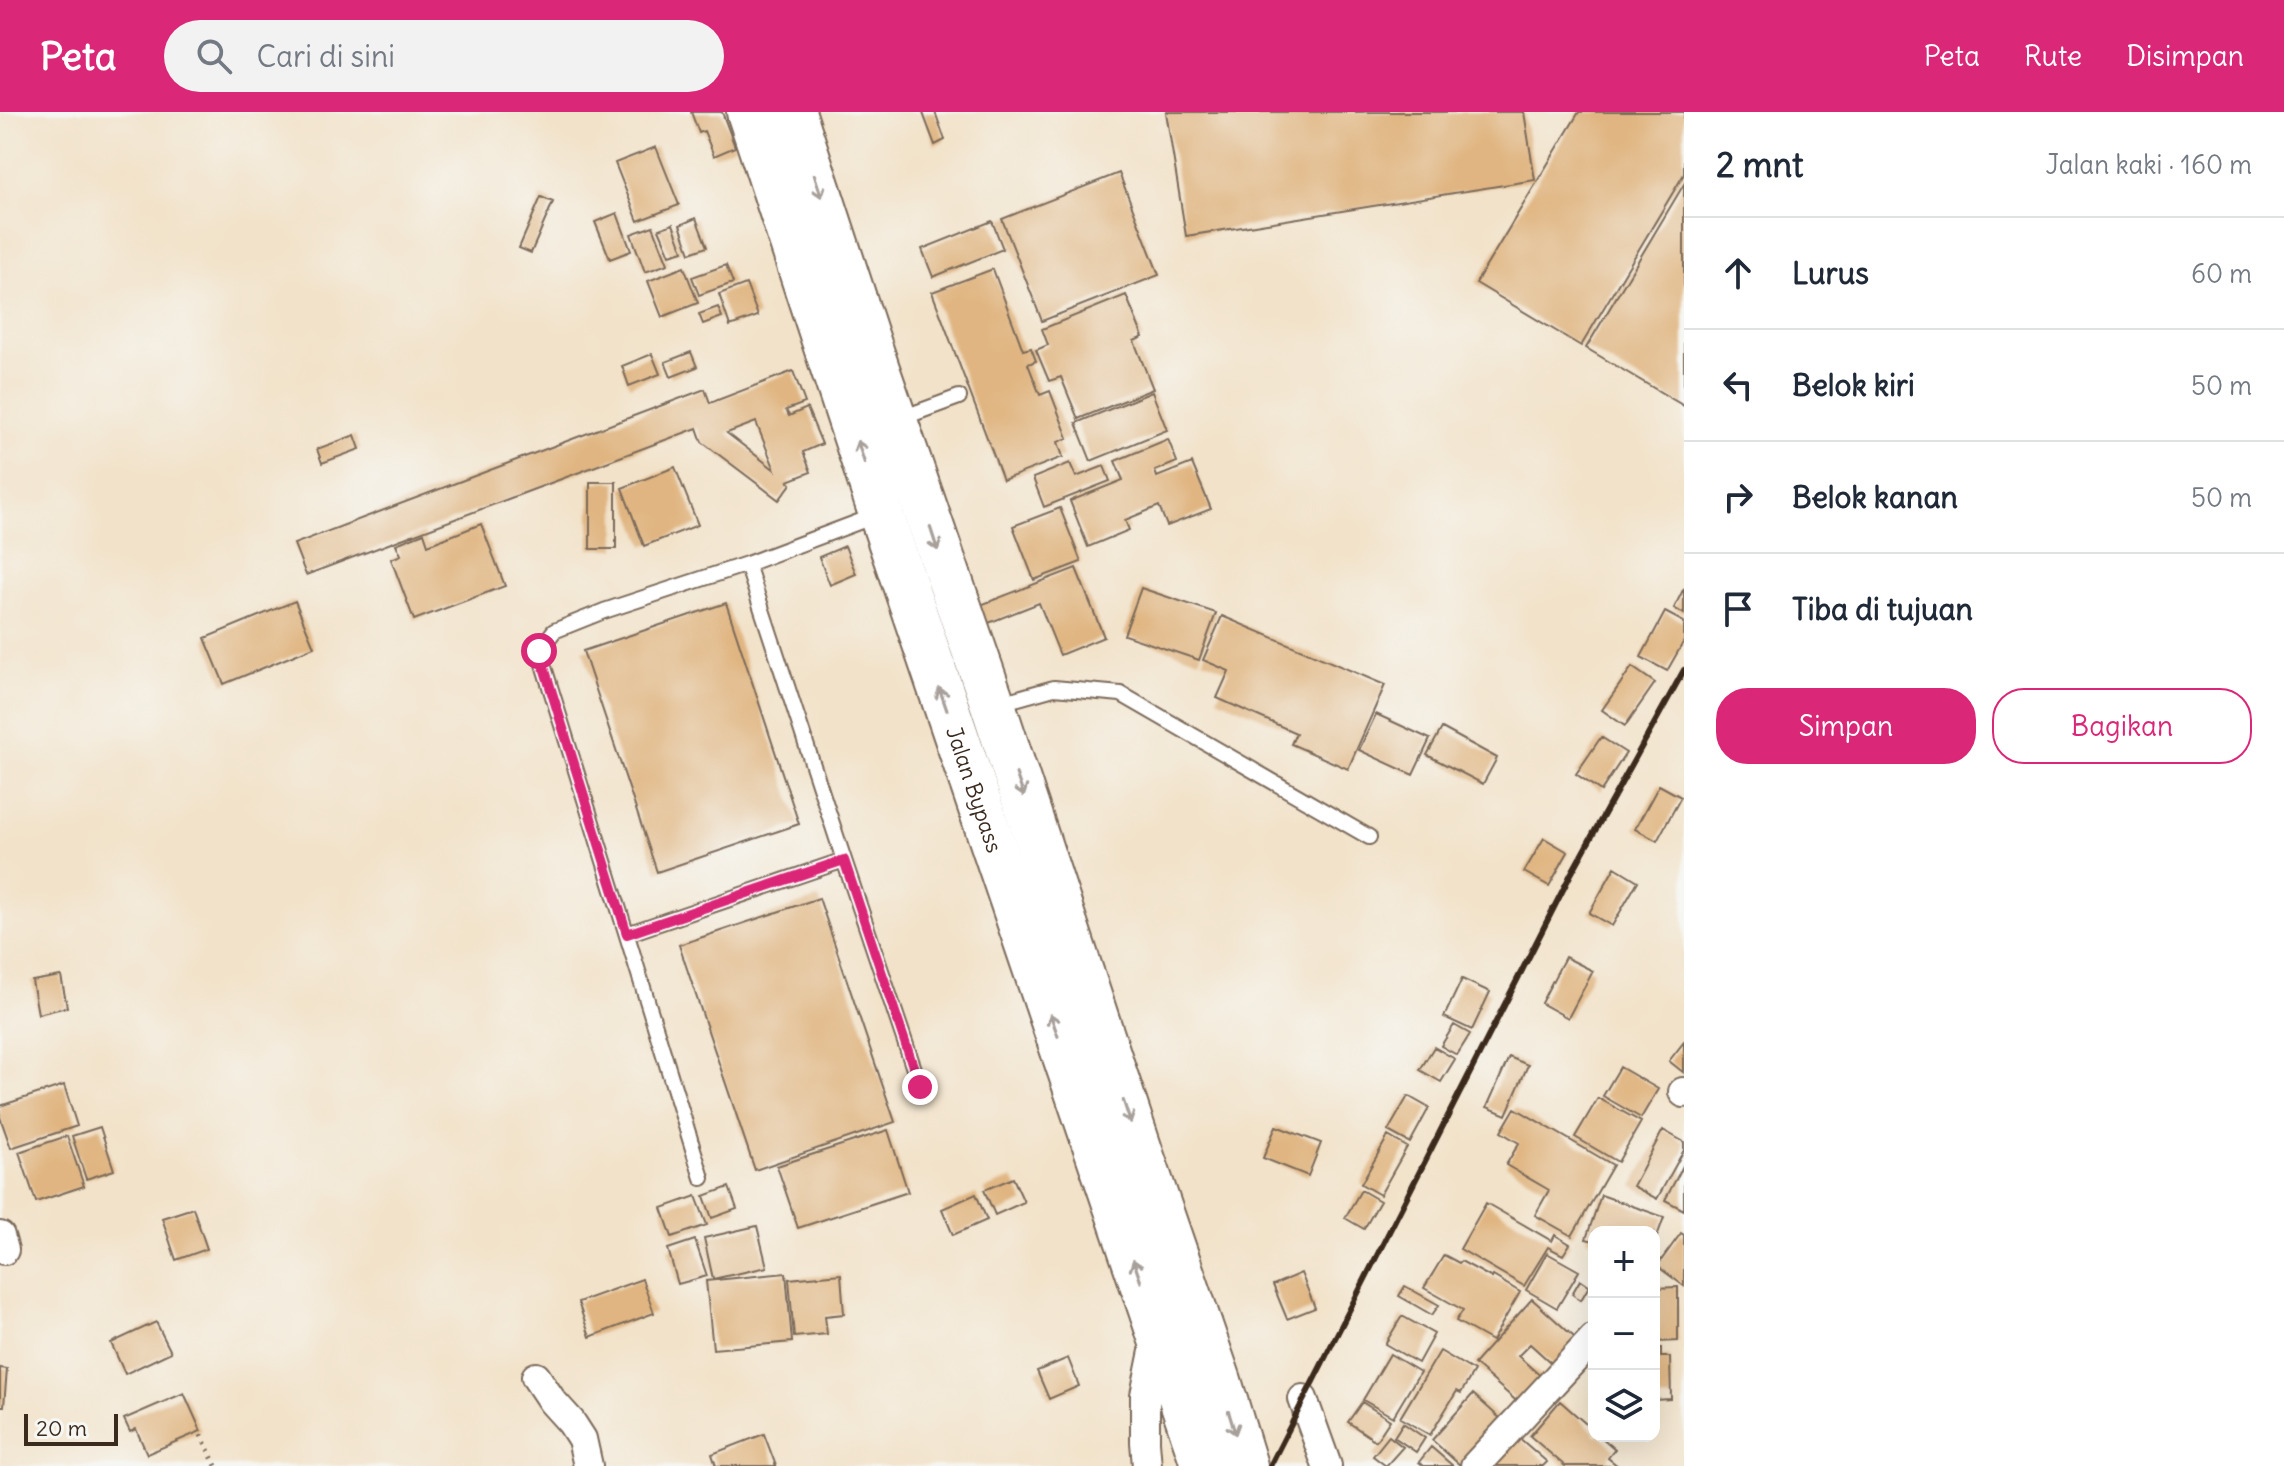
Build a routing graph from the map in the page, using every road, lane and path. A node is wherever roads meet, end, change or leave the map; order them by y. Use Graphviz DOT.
graph roads {
  1 [pos="749,112"];
  2 [pos="793,112"];
  3 [pos="959,397"];
  4 [pos="895,420"];
  5 [pos="881,514"];
  6 [pos="747,564"];
  7 [pos="993,705"];
  8 [pos="1369,837"];
  9 [pos="844,860"];
  10 [pos="627,934"];
  11 [pos="920,1087"];
  12 [pos="702,1178"];
  13 [pos="1158,1333"];
  14 [pos="1588,1344"];
  15 [pos="536,1377"];
  16 [pos="1303,1399"];
  17 [pos="201,1435"];
  18 [pos="216,1466"];
  19 [pos="588,1466"];
  20 [pos="1147,1466"];
  21 [pos="1204,1466"];
  22 [pos="1245,1466"];
  23 [pos="1327,1466"];
  24 [pos="1475,1466"];
  5 -- 1 [label="highway, Jalan Bypass, one-way"];
  2 -- 4 [label="highway, Jalan Bypass, one-way"];
  3 -- 4 [label="lane"];
  4 -- 7 [label="highway, Jalan Bypass, one-way"];
  5 -- 6 [label="lane"];
  13 -- 5 [label="highway, Jalan Bypass, one-way"];
  6 -- 9 [label="lane"];
  6 -- 10 [label="lane"];
  7 -- 8 [label="lane"];
  7 -- 22 [label="highway, Jalan Bypass, one-way"];
  9 -- 10 [label="lane"];
  9 -- 11 [label="lane"];
  10 -- 12 [label="lane"];
  13 -- 20 [label="street"];
  13 -- 21 [label="highway, Jalan Bypass"];
  14 -- 24 [label="street"];
  15 -- 19 [label="street"];
  16 -- 23 [label="street"];
  17 -- 18 [label="path"];
}
